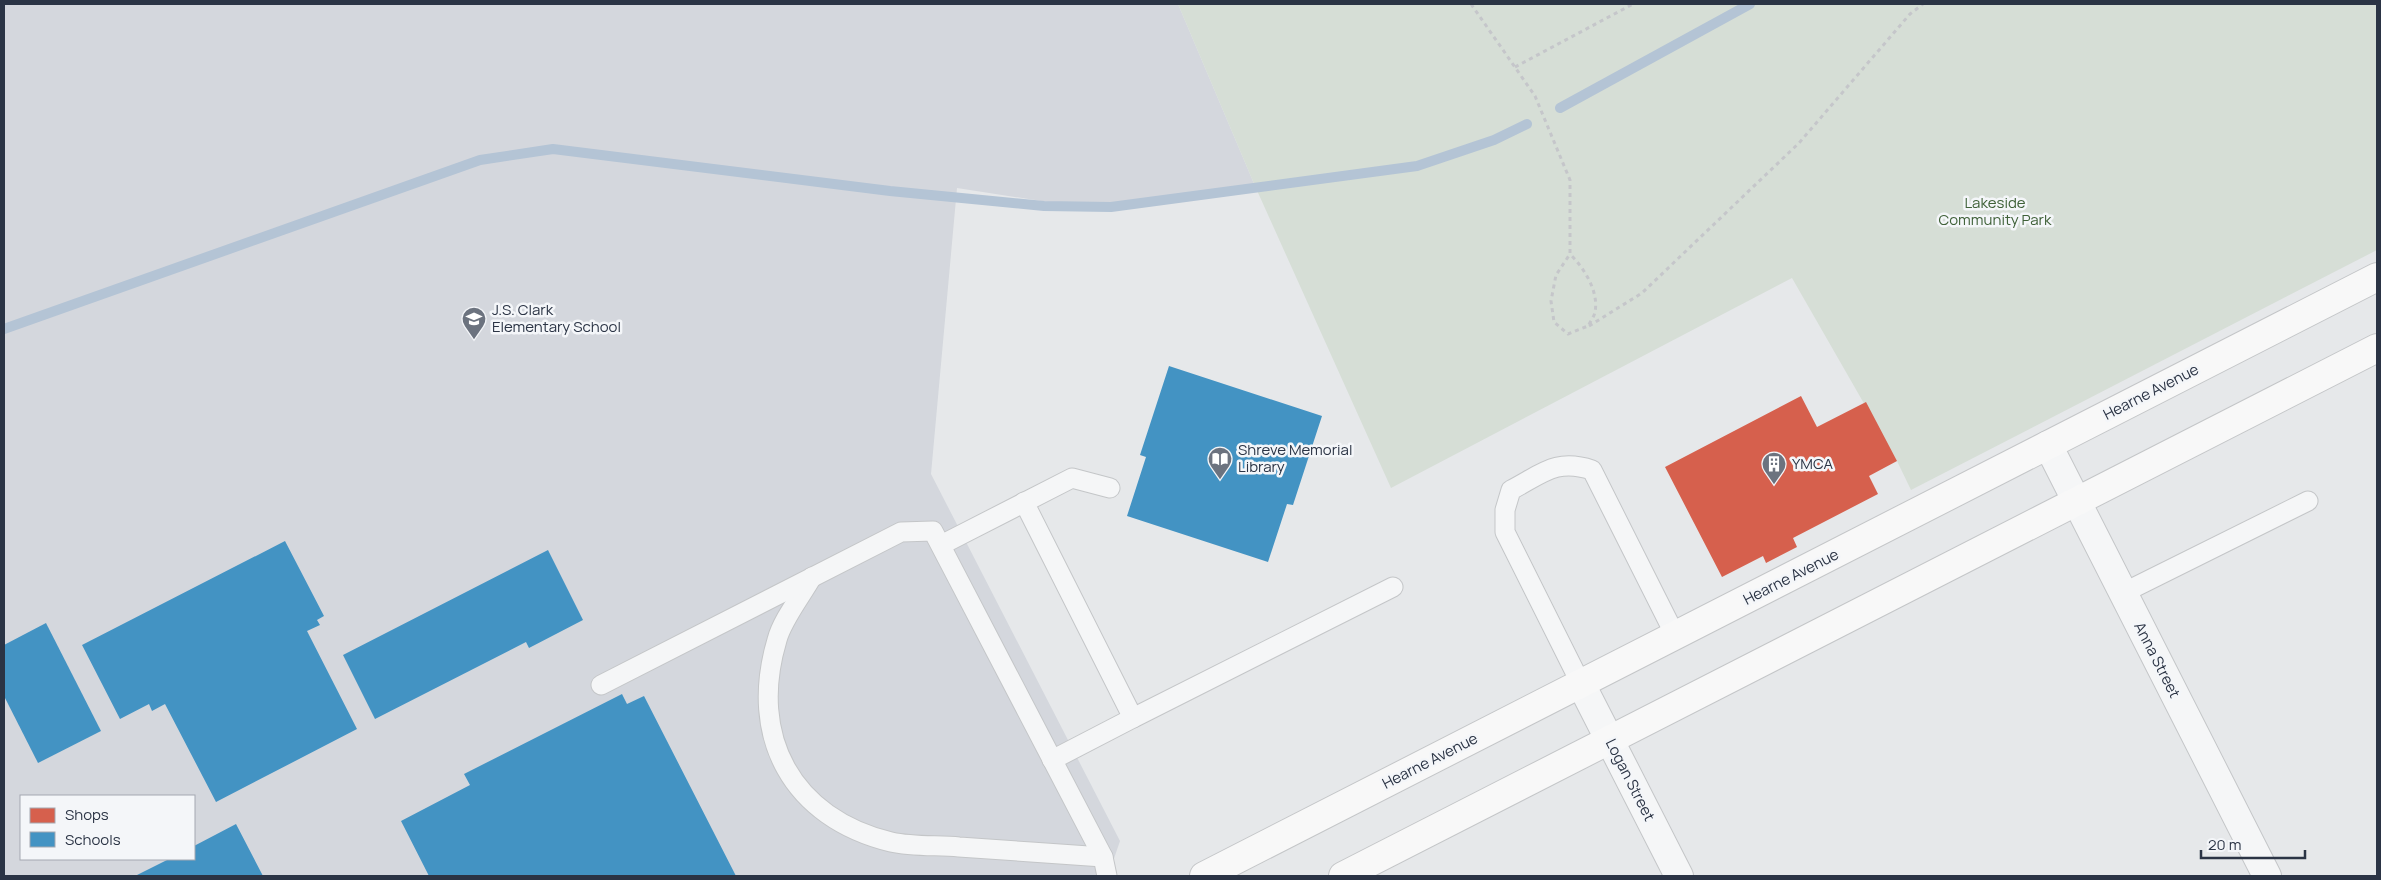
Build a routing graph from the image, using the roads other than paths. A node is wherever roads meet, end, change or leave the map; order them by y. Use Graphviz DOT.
graph roads {
  1 [pos="2377,277"];
  2 [pos="2377,348"];
  3 [pos="2048,445"];
  4 [pos="1110,488"];
  5 [pos="2308,501"];
  6 [pos="1024,502"];
  7 [pos="2077,502"];
  8 [pos="941,545"];
  9 [pos="812,577"];
  10 [pos="1393,587"];
  11 [pos="2123,593"];
  12 [pos="1676,636"];
  13 [pos="1581,684"];
  14 [pos="601,685"];
  15 [pos="1134,718"];
  16 [pos="1610,740"];
  17 [pos="1052,760"];
  18 [pos="1103,857"];
  19 [pos="1107,876"];
  20 [pos="1204,876"];
  21 [pos="1343,876"];
  22 [pos="1679,876"];
  23 [pos="2267,876"];
  1 -- 3 [label="main road, Hearne Avenue"];
  2 -- 7 [label="main road"];
  3 -- 7 [label="street, Anna Street"];
  3 -- 12 [label="main road, Hearne Avenue"];
  4 -- 6 [label="lane"];
  5 -- 11 [label="lane"];
  6 -- 8 [label="lane"];
  6 -- 15 [label="lane"];
  7 -- 11 [label="street, Anna Street"];
  7 -- 16 [label="main road"];
  8 -- 9 [label="lane"];
  8 -- 17 [label="lane"];
  9 -- 14 [label="lane"];
  9 -- 18 [label="lane"];
  10 -- 15 [label="lane"];
  11 -- 23 [label="street, Anna Street"];
  12 -- 13 [label="main road, Hearne Avenue"];
  12 -- 13 [label="lane"];
  13 -- 16 [label="street, Logan Street"];
  13 -- 20 [label="main road, Hearne Avenue"];
  15 -- 17 [label="lane"];
  16 -- 21 [label="main road"];
  16 -- 22 [label="street, Logan Street"];
  17 -- 18 [label="lane"];
  18 -- 19 [label="lane"];
}
